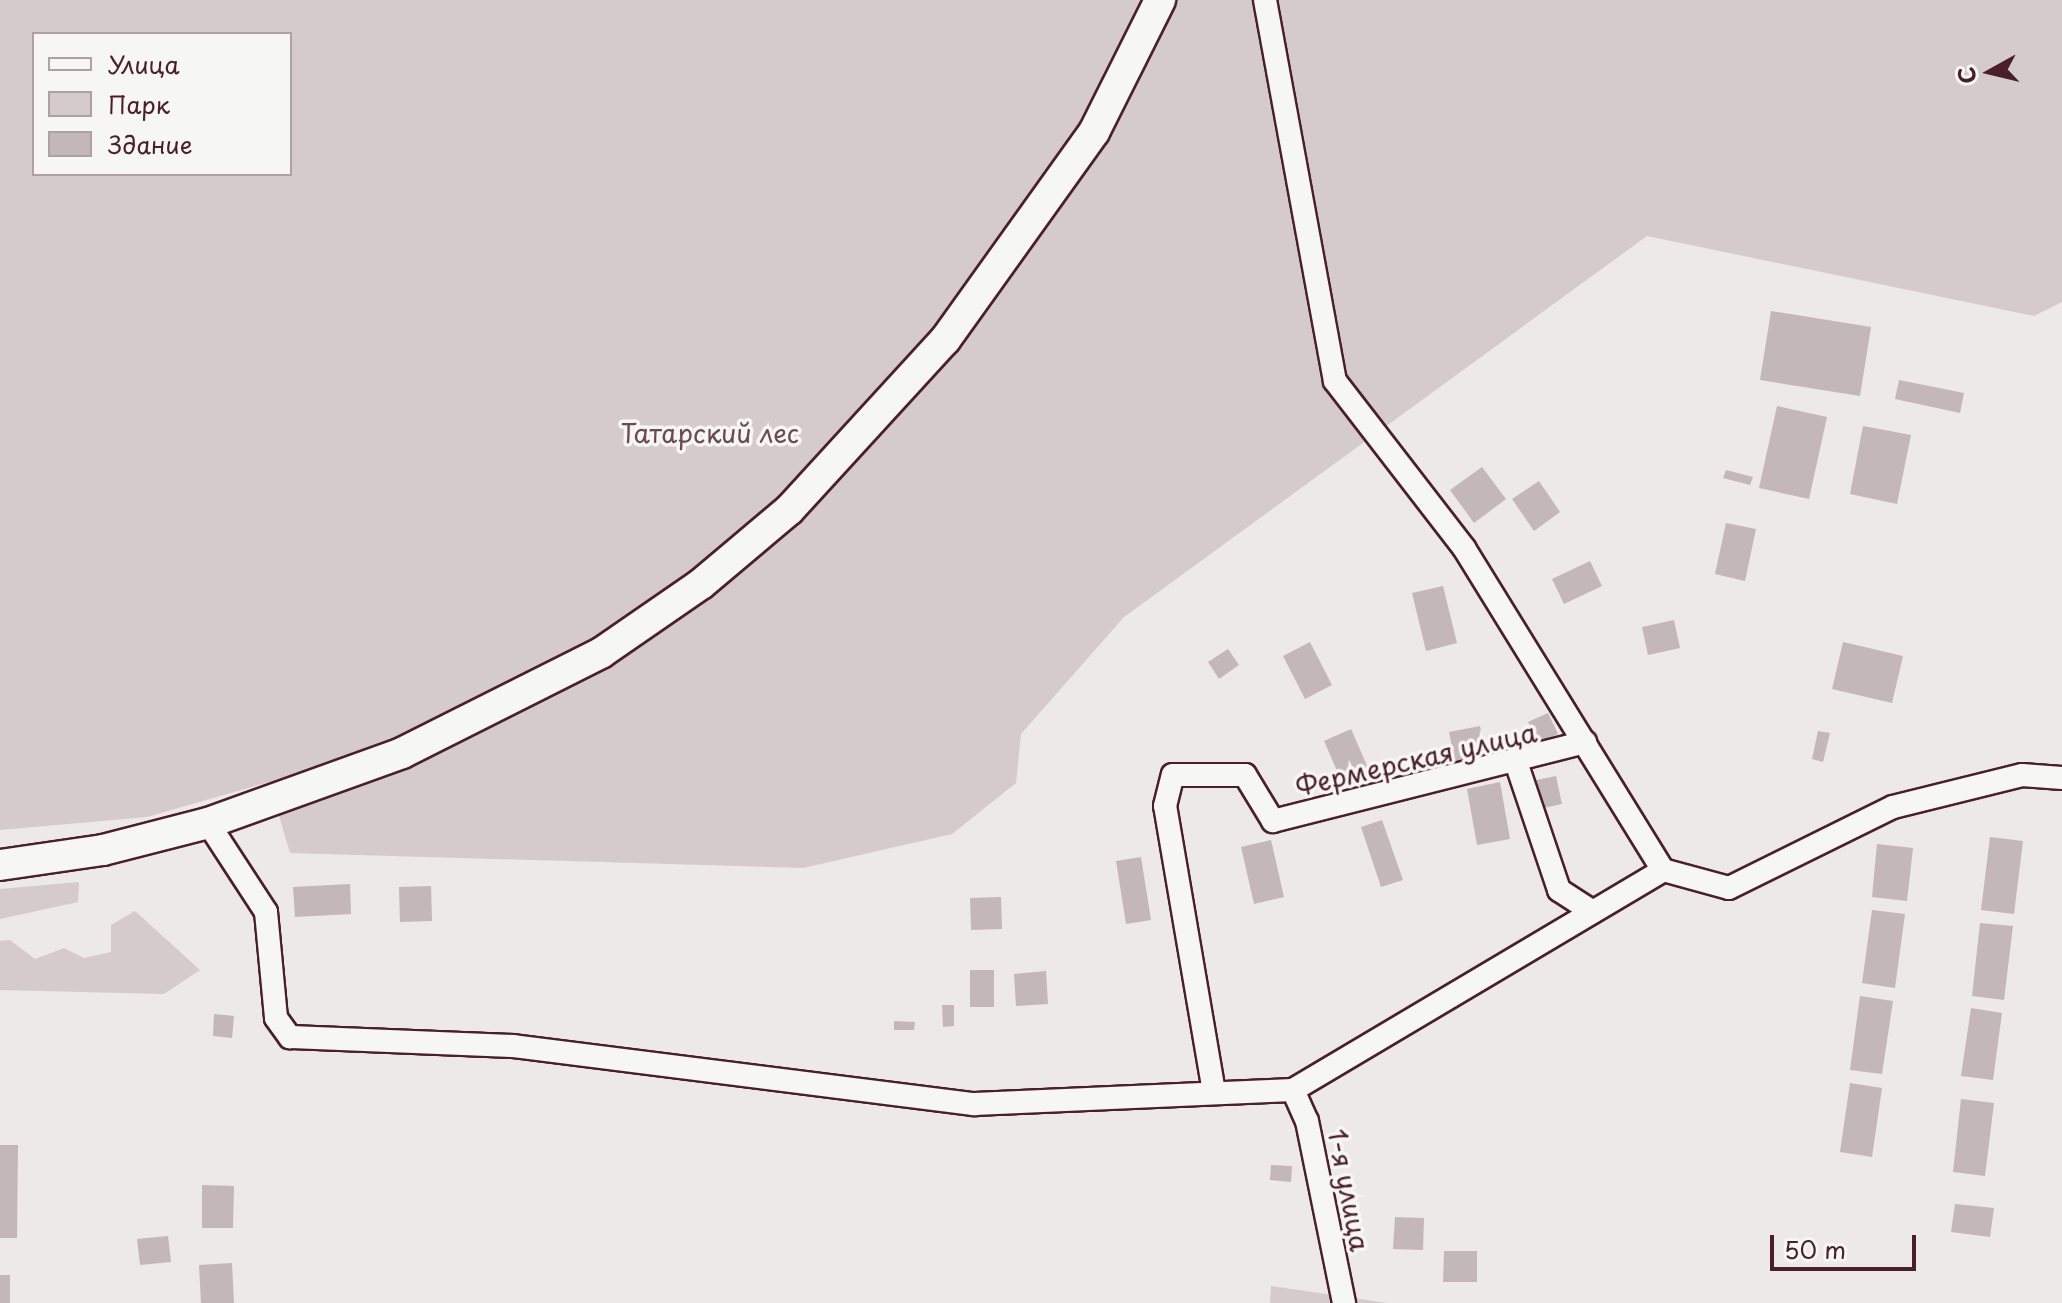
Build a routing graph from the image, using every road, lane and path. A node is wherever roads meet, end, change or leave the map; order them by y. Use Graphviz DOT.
graph roads {
  1 [pos="1160,0"];
  2 [pos="1265,0"];
  3 [pos="1585,742"];
  4 [pos="1517,765"];
  5 [pos="2062,778"];
  6 [pos="208,823"];
  7 [pos="0,865"];
  8 [pos="1663,870"];
  9 [pos="1593,912"];
  10 [pos="1293,1090"];
  11 [pos="1214,1092"];
  12 [pos="1344,1303"];
  1 -- 6 [label="main road"];
  2 -- 3 [label="street"];
  3 -- 4 [label="street, Фермерская улица"];
  3 -- 8 [label="street"];
  4 -- 9 [label="street"];
  4 -- 11 [label="street, Фермерская улица"];
  5 -- 8 [label="street"];
  6 -- 7 [label="main road"];
  6 -- 11 [label="street"];
  8 -- 9 [label="street"];
  9 -- 10 [label="street"];
  10 -- 11 [label="street"];
  10 -- 12 [label="street, 1-я улица"];
}
